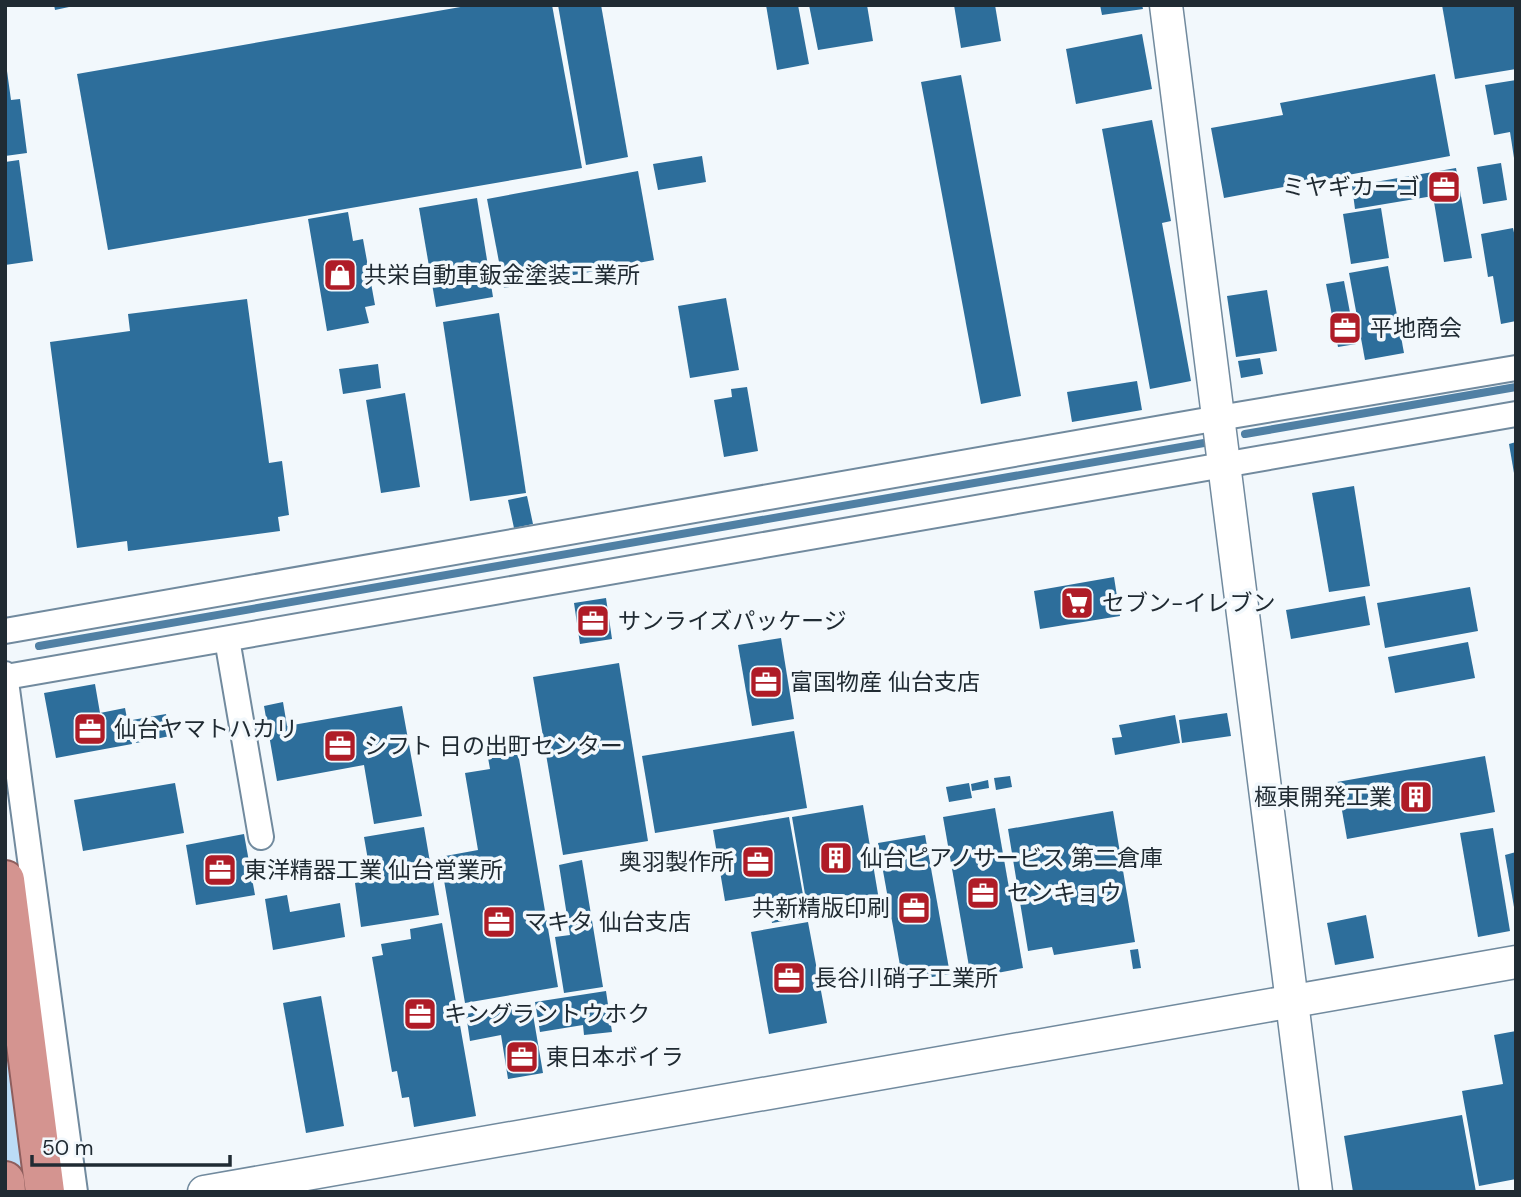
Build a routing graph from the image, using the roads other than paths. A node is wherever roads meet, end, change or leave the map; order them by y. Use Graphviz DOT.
graph roads {
  1 [pos="1166,5"];
  2 [pos="1516,368"];
  3 [pos="1516,414"];
  4 [pos="1219,418"];
  5 [pos="1225,465"];
  6 [pos="5,631"];
  7 [pos="227,639"];
  8 [pos="5,676"];
  9 [pos="261,837"];
  10 [pos="5,880"];
  11 [pos="1516,962"];
  12 [pos="1291,1001"];
  13 [pos="5,1181"];
  14 [pos="6,1192"];
  15 [pos="44,1192"];
  16 [pos="75,1192"];
  17 [pos="204,1192"];
  18 [pos="1316,1192"];
  1 -- 4 [label="street"];
  2 -- 4 [label="street"];
  3 -- 5 [label="street"];
  4 -- 5 [label="street"];
  4 -- 6 [label="street"];
  5 -- 7 [label="street"];
  5 -- 12 [label="street"];
  7 -- 8 [label="street"];
  7 -- 9 [label="street"];
  8 -- 16 [label="street"];
  10 -- 15 [label="highway"];
  11 -- 12 [label="street"];
  12 -- 17 [label="street"];
  12 -- 18 [label="street"];
  13 -- 14 [label="highway"];
}
